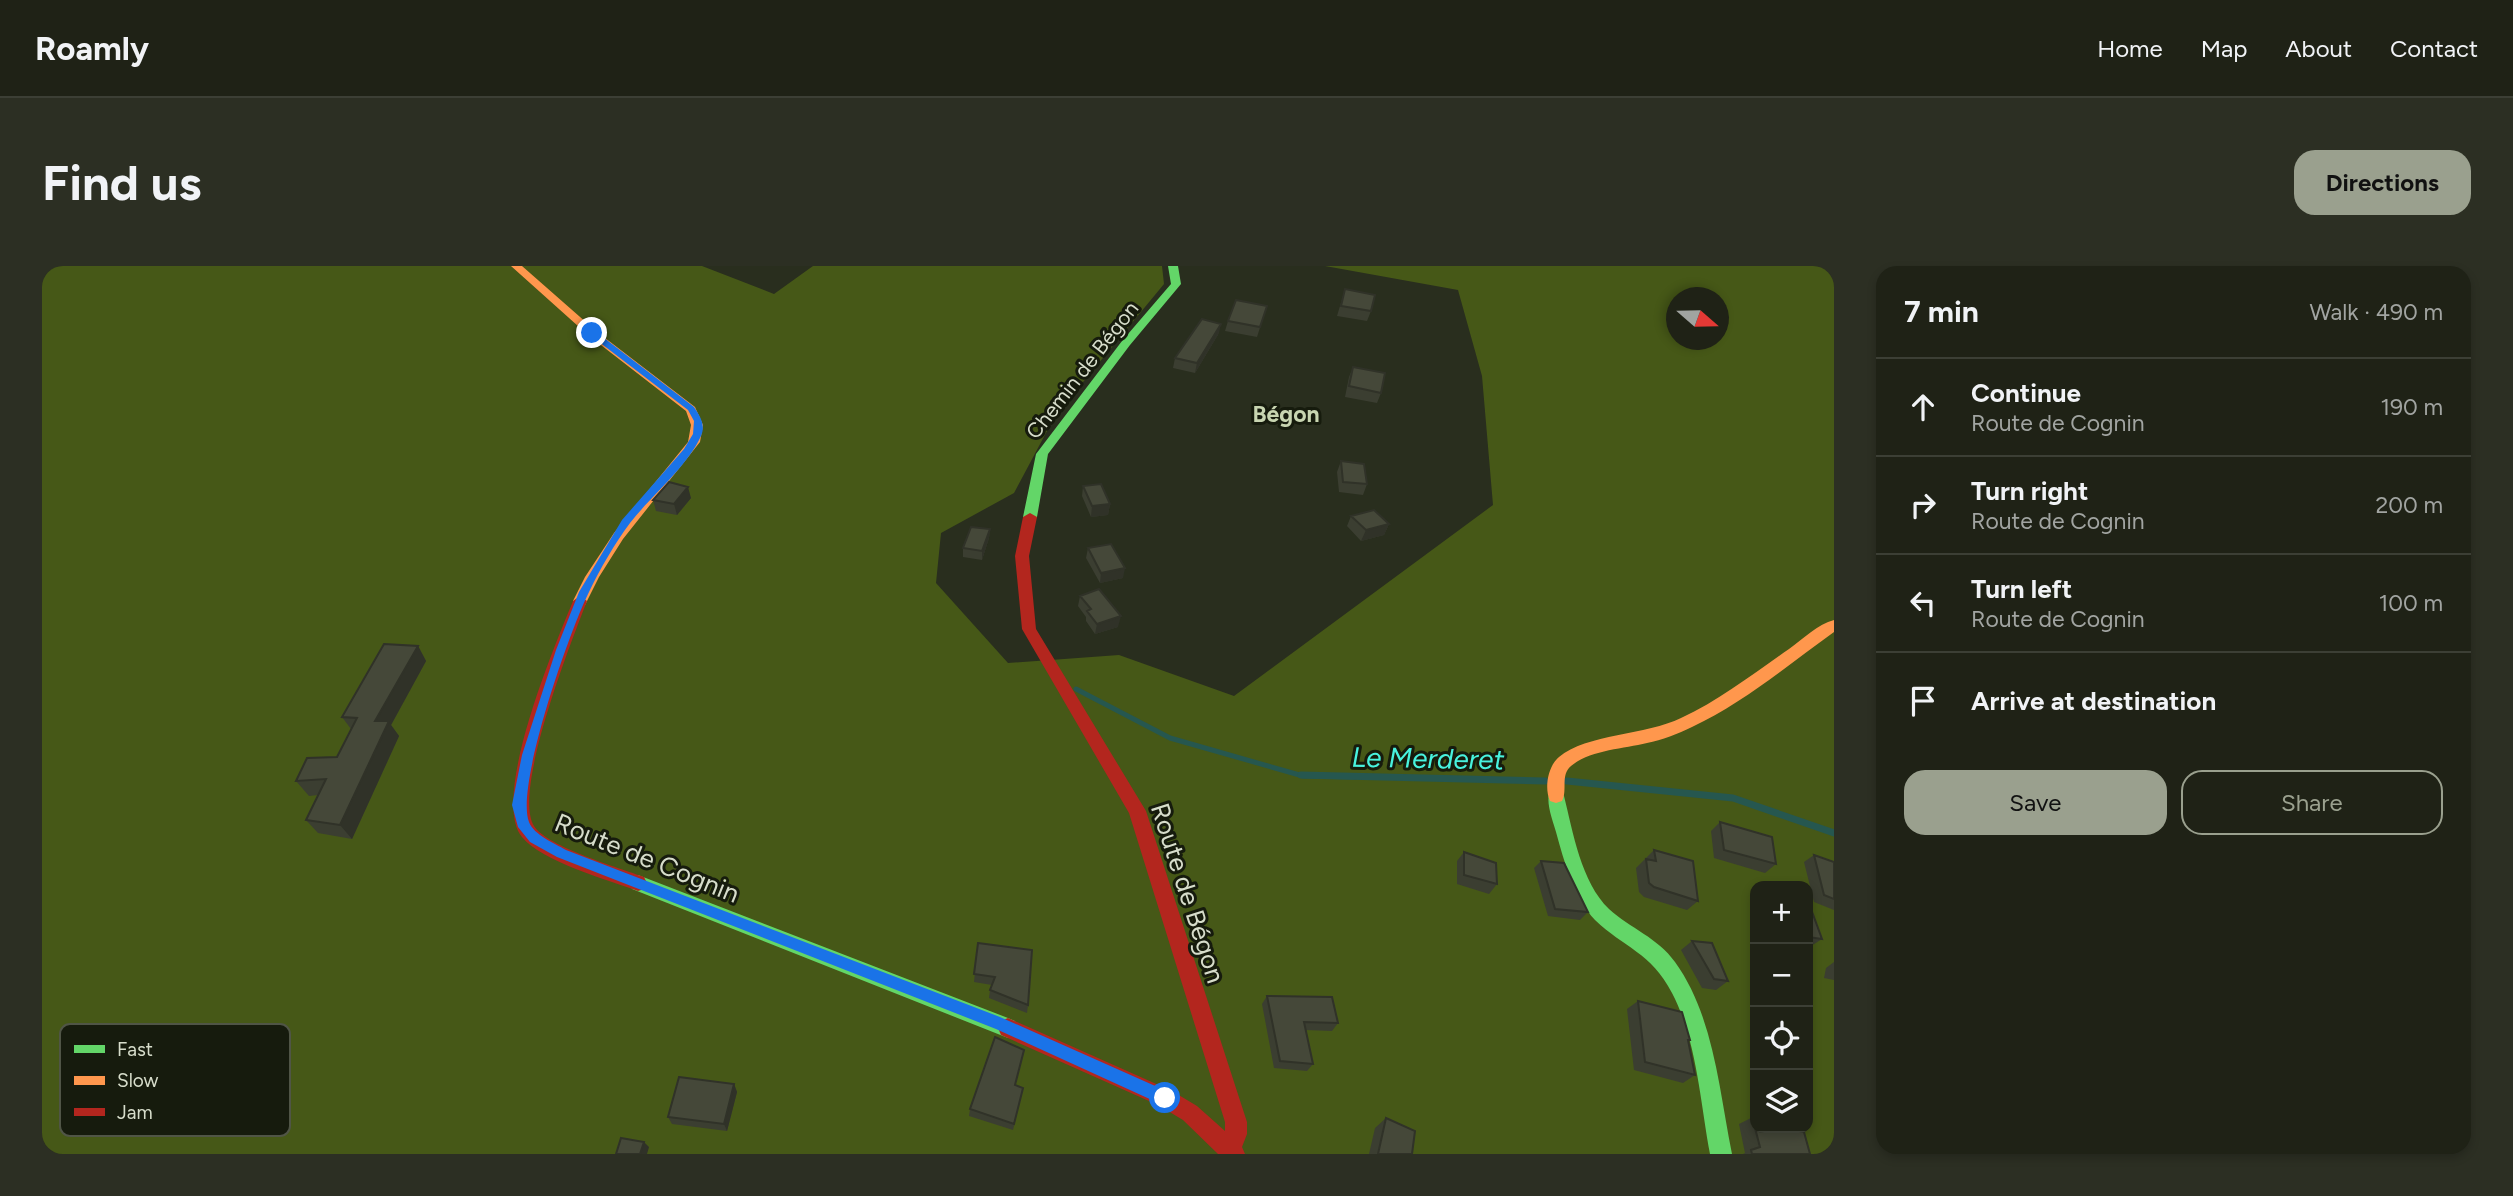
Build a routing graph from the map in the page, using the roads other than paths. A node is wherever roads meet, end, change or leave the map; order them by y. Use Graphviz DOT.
graph roads {
  1 [pos="516,266"];
  2 [pos="1173,266"];
  3 [pos="1834,625"];
  4 [pos="1052,667"];
  5 [pos="1232,1152"];
  6 [pos="1721,1154"];
  1 -- 5 [label="street, Route de Cognin"];
  2 -- 4 [label="street, Chemin de Bégon"];
  3 -- 6 [label="street"];
  4 -- 5 [label="street, Route de Bégon"];
}
